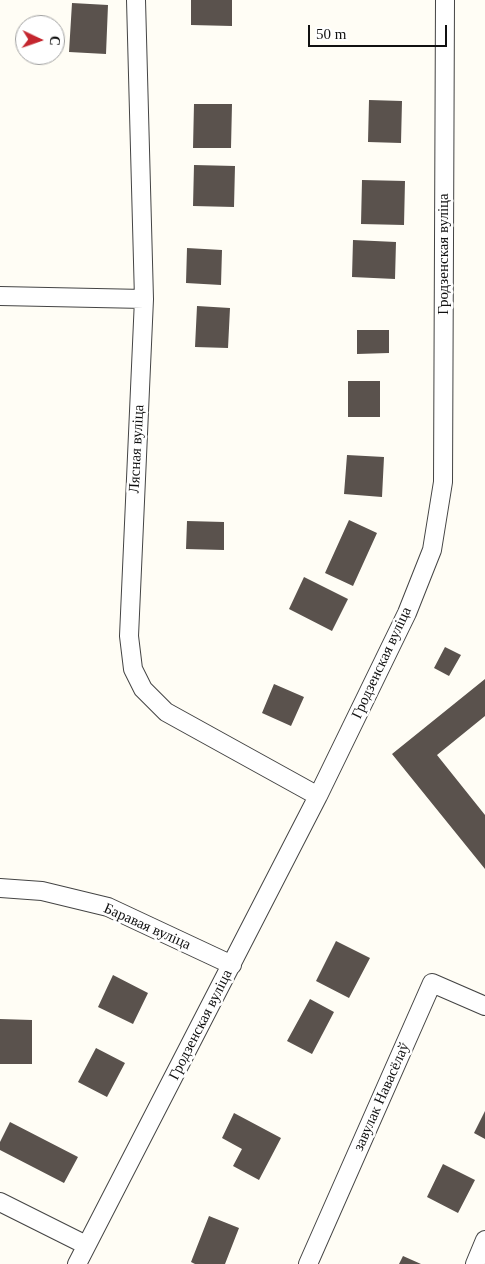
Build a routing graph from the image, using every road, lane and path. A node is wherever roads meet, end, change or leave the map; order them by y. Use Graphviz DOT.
graph roads {
  1 [pos="136,0"];
  2 [pos="445,0"];
  3 [pos="0,296"];
  4 [pos="144,299"];
  5 [pos="318,796"];
  6 [pos="0,888"];
  7 [pos="232,965"];
  8 [pos="485,1006"];
  9 [pos="0,1202"];
  10 [pos="485,1240"];
  11 [pos="86,1245"];
  12 [pos="77,1264"];
  13 [pos="308,1264"];
  14 [pos="475,1264"];
  1 -- 4 [label="street, Лясная вуліца"];
  2 -- 5 [label="street, Гродзенская вуліца"];
  3 -- 4 [label="street"];
  4 -- 5 [label="street, Лясная вуліца"];
  5 -- 7 [label="street, Гродзенская вуліца"];
  6 -- 7 [label="street, Баравая вуліца"];
  7 -- 11 [label="street, Гродзенская вуліца"];
  8 -- 13 [label="street, завулак Навасёлаў"];
  9 -- 11 [label="street"];
  10 -- 14 [label="street"];
  11 -- 12 [label="street, Гродзенская вуліца"];
}
